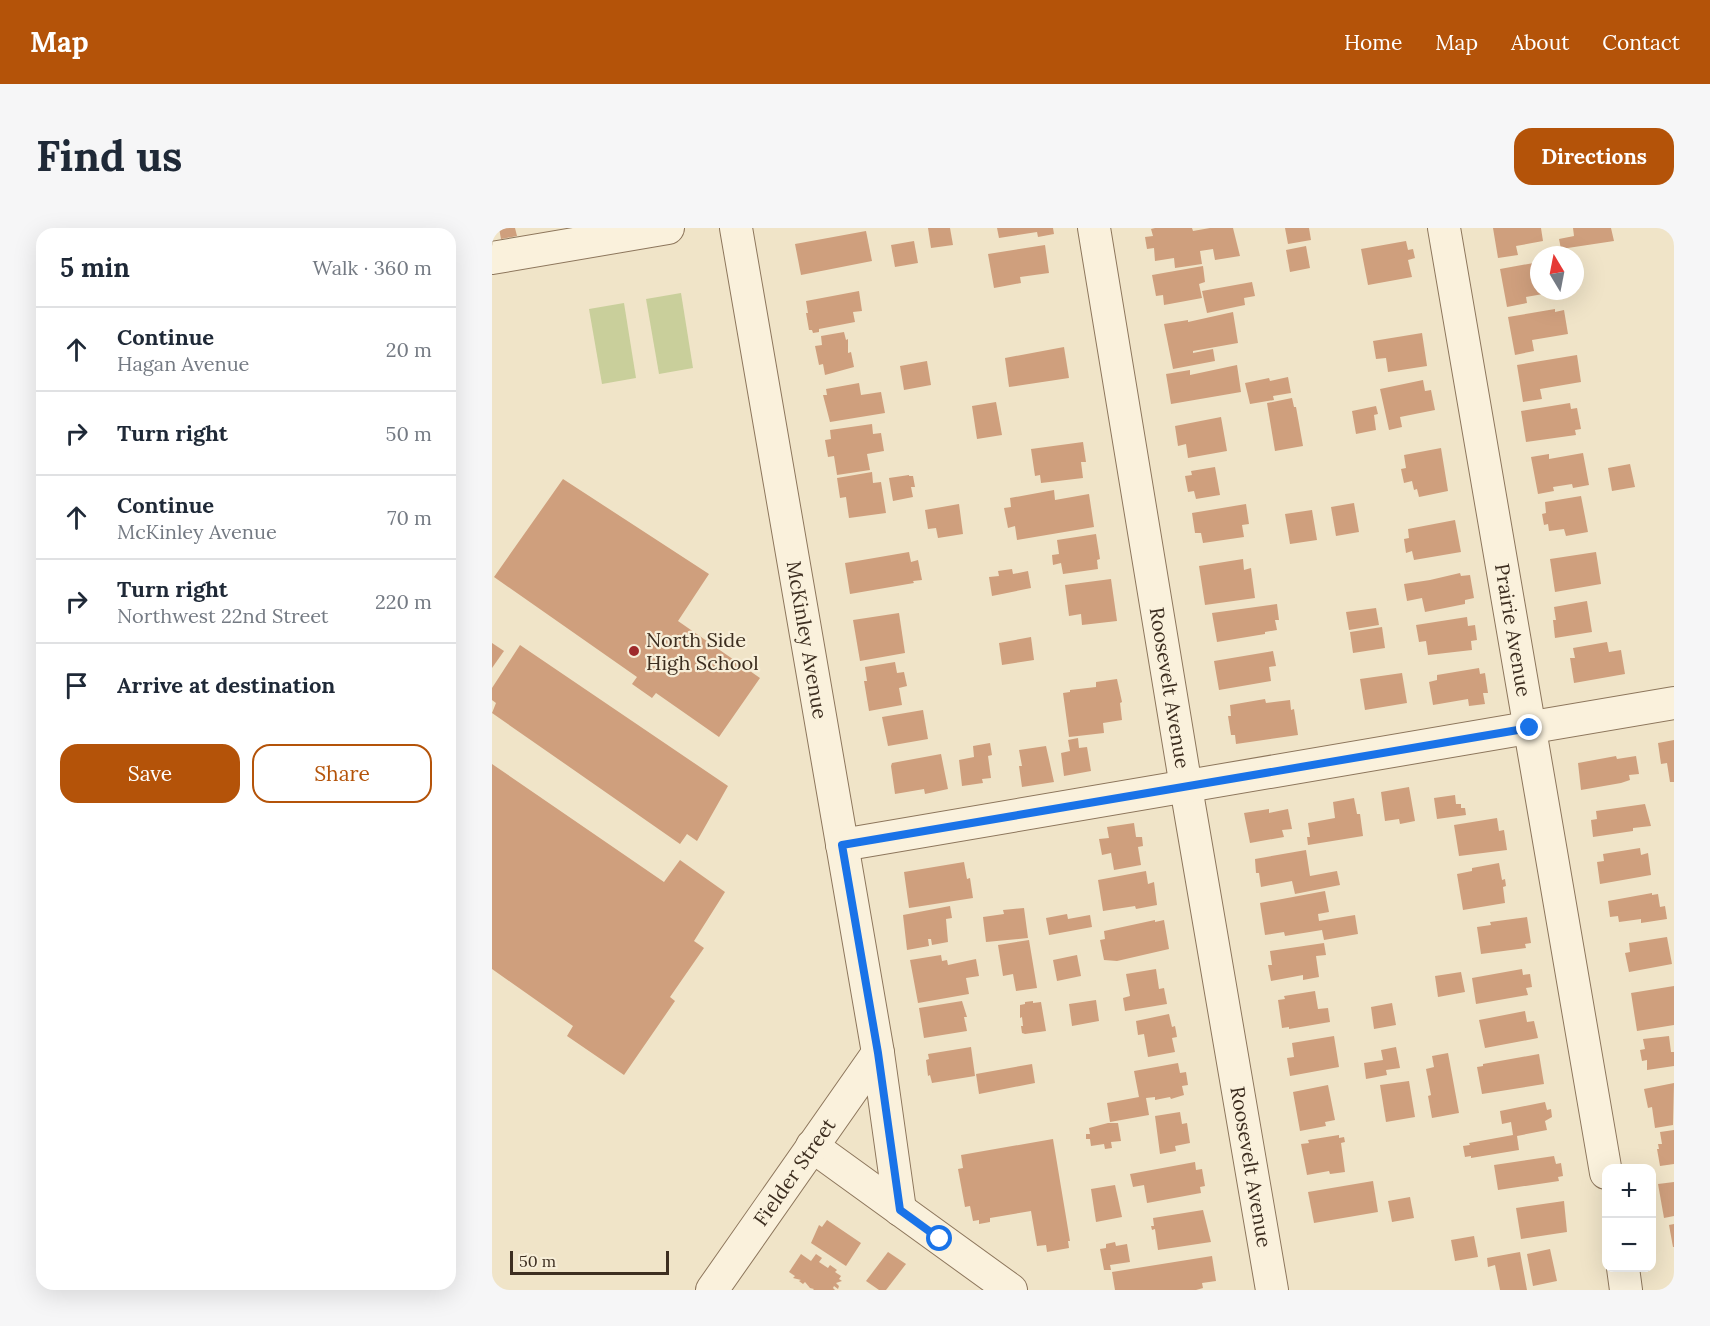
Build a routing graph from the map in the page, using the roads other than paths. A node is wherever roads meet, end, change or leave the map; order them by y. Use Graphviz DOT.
graph roads {
  1 [pos="668,228"];
  2 [pos="736,228"];
  3 [pos="1094,228"];
  4 [pos="1444,228"];
  5 [pos="492,258"];
  6 [pos="1674,703"];
  7 [pos="1530,728"];
  8 [pos="1186,787"];
  9 [pos="842,845"];
  10 [pos="878,1053"];
  11 [pos="812,1146"];
  12 [pos="1604,1164"];
  13 [pos="900,1210"];
  14 [pos="1624,1272"];
  15 [pos="712,1290"];
  16 [pos="1011,1290"];
  17 [pos="1272,1290"];
  18 [pos="1626,1290"];
  1 -- 5 [label="street"];
  2 -- 9 [label="street, McKinley Avenue"];
  3 -- 8 [label="street, Roosevelt Avenue"];
  4 -- 7 [label="street, Prairie Avenue"];
  6 -- 7 [label="street"];
  7 -- 8 [label="street"];
  7 -- 12 [label="street, Prairie Avenue"];
  8 -- 9 [label="street"];
  8 -- 17 [label="street, Roosevelt Avenue"];
  9 -- 10 [label="street, McKinley Avenue"];
  10 -- 11 [label="street, Fielder Street"];
  10 -- 13 [label="street, McKinley Avenue"];
  11 -- 13 [label="street"];
  11 -- 15 [label="street, Fielder Street"];
  13 -- 16 [label="street"];
  14 -- 18 [label="street"];
}
